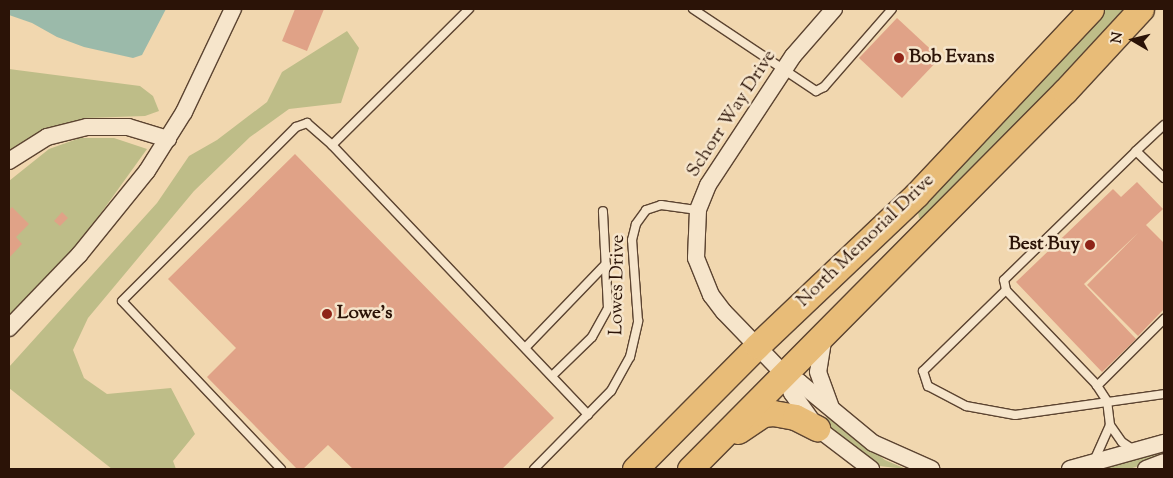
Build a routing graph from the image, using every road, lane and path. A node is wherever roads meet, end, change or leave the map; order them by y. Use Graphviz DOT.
graph roads {
  1 [pos="233,9"];
  2 [pos="469,9"];
  3 [pos="693,9"];
  4 [pos="834,9"];
  5 [pos="892,9"];
  6 [pos="1092,9"];
  7 [pos="1141,9"];
  8 [pos="785,68"];
  9 [pos="1164,125"];
  10 [pos="168,139"];
  11 [pos="332,145"];
  12 [pos="1136,151"];
  13 [pos="9,161"];
  14 [pos="1164,178"];
  15 [pos="698,210"];
  16 [pos="603,211"];
  17 [pos="606,264"];
  18 [pos="1006,290"];
  19 [pos="1164,319"];
  20 [pos="9,328"];
  21 [pos="826,331"];
  22 [pos="757,346"];
  23 [pos="526,347"];
  24 [pos="783,373"];
  25 [pos="553,375"];
  26 [pos="1097,386"];
  27 [pos="1164,394"];
  28 [pos="1107,400"];
  29 [pos="831,407"];
  30 [pos="588,415"];
  31 [pos="1110,425"];
  32 [pos="817,428"];
  33 [pos="726,436"];
  34 [pos="1162,443"];
  35 [pos="1136,451"];
  36 [pos="1164,462"];
  37 [pos="1093,463"];
  38 [pos="281,469"];
  39 [pos="534,469"];
  40 [pos="635,469"];
  41 [pos="690,469"];
  42 [pos="871,469"];
  43 [pos="931,469"];
  44 [pos="1070,469"];
  45 [pos="1146,469"];
  1 -- 10 [label="street"];
  2 -- 11 [label="lane"];
  3 -- 8 [label="lane"];
  4 -- 8 [label="street, Schorr Way Drive"];
  5 -- 8 [label="lane"];
  6 -- 22 [label="main road, North Memorial Drive"];
  7 -- 21 [label="main road, North Memorial Drive"];
  8 -- 15 [label="street, Schorr Way Drive"];
  9 -- 12 [label="lane"];
  10 -- 13 [label="street"];
  10 -- 20 [label="street"];
  11 -- 23 [label="lane"];
  11 -- 38 [label="lane"];
  12 -- 14 [label="lane"];
  12 -- 18 [label="lane"];
  15 -- 22 [label="street, Schorr Way Drive"];
  15 -- 30 [label="lane, Lowes Drive"];
  16 -- 17 [label="lane"];
  17 -- 23 [label="lane"];
  17 -- 25 [label="lane"];
  18 -- 26 [label="lane"];
  18 -- 28 [label="lane"];
  19 -- 26 [label="lane"];
  21 -- 24 [label="main road, North Memorial Drive"];
  21 -- 29 [label="street"];
  22 -- 24 [label="street, Schorr Way Drive"];
  22 -- 40 [label="main road, North Memorial Drive"];
  23 -- 25 [label="lane"];
  24 -- 29 [label="street"];
  24 -- 32 [label="street"];
  24 -- 33 [label="main road, North Memorial Drive"];
  25 -- 30 [label="lane"];
  26 -- 28 [label="lane"];
  27 -- 28 [label="lane"];
  28 -- 31 [label="lane"];
  29 -- 43 [label="street"];
  30 -- 39 [label="lane, Lowes Drive"];
  31 -- 35 [label="lane"];
  31 -- 37 [label="lane"];
  32 -- 33 [label="main road, North Memorial Drive"];
  32 -- 42 [label="street"];
  33 -- 41 [label="main road, North Memorial Drive"];
  34 -- 35 [label="street"];
  35 -- 37 [label="street"];
  36 -- 45 [label="street"];
  37 -- 44 [label="street"];
}
